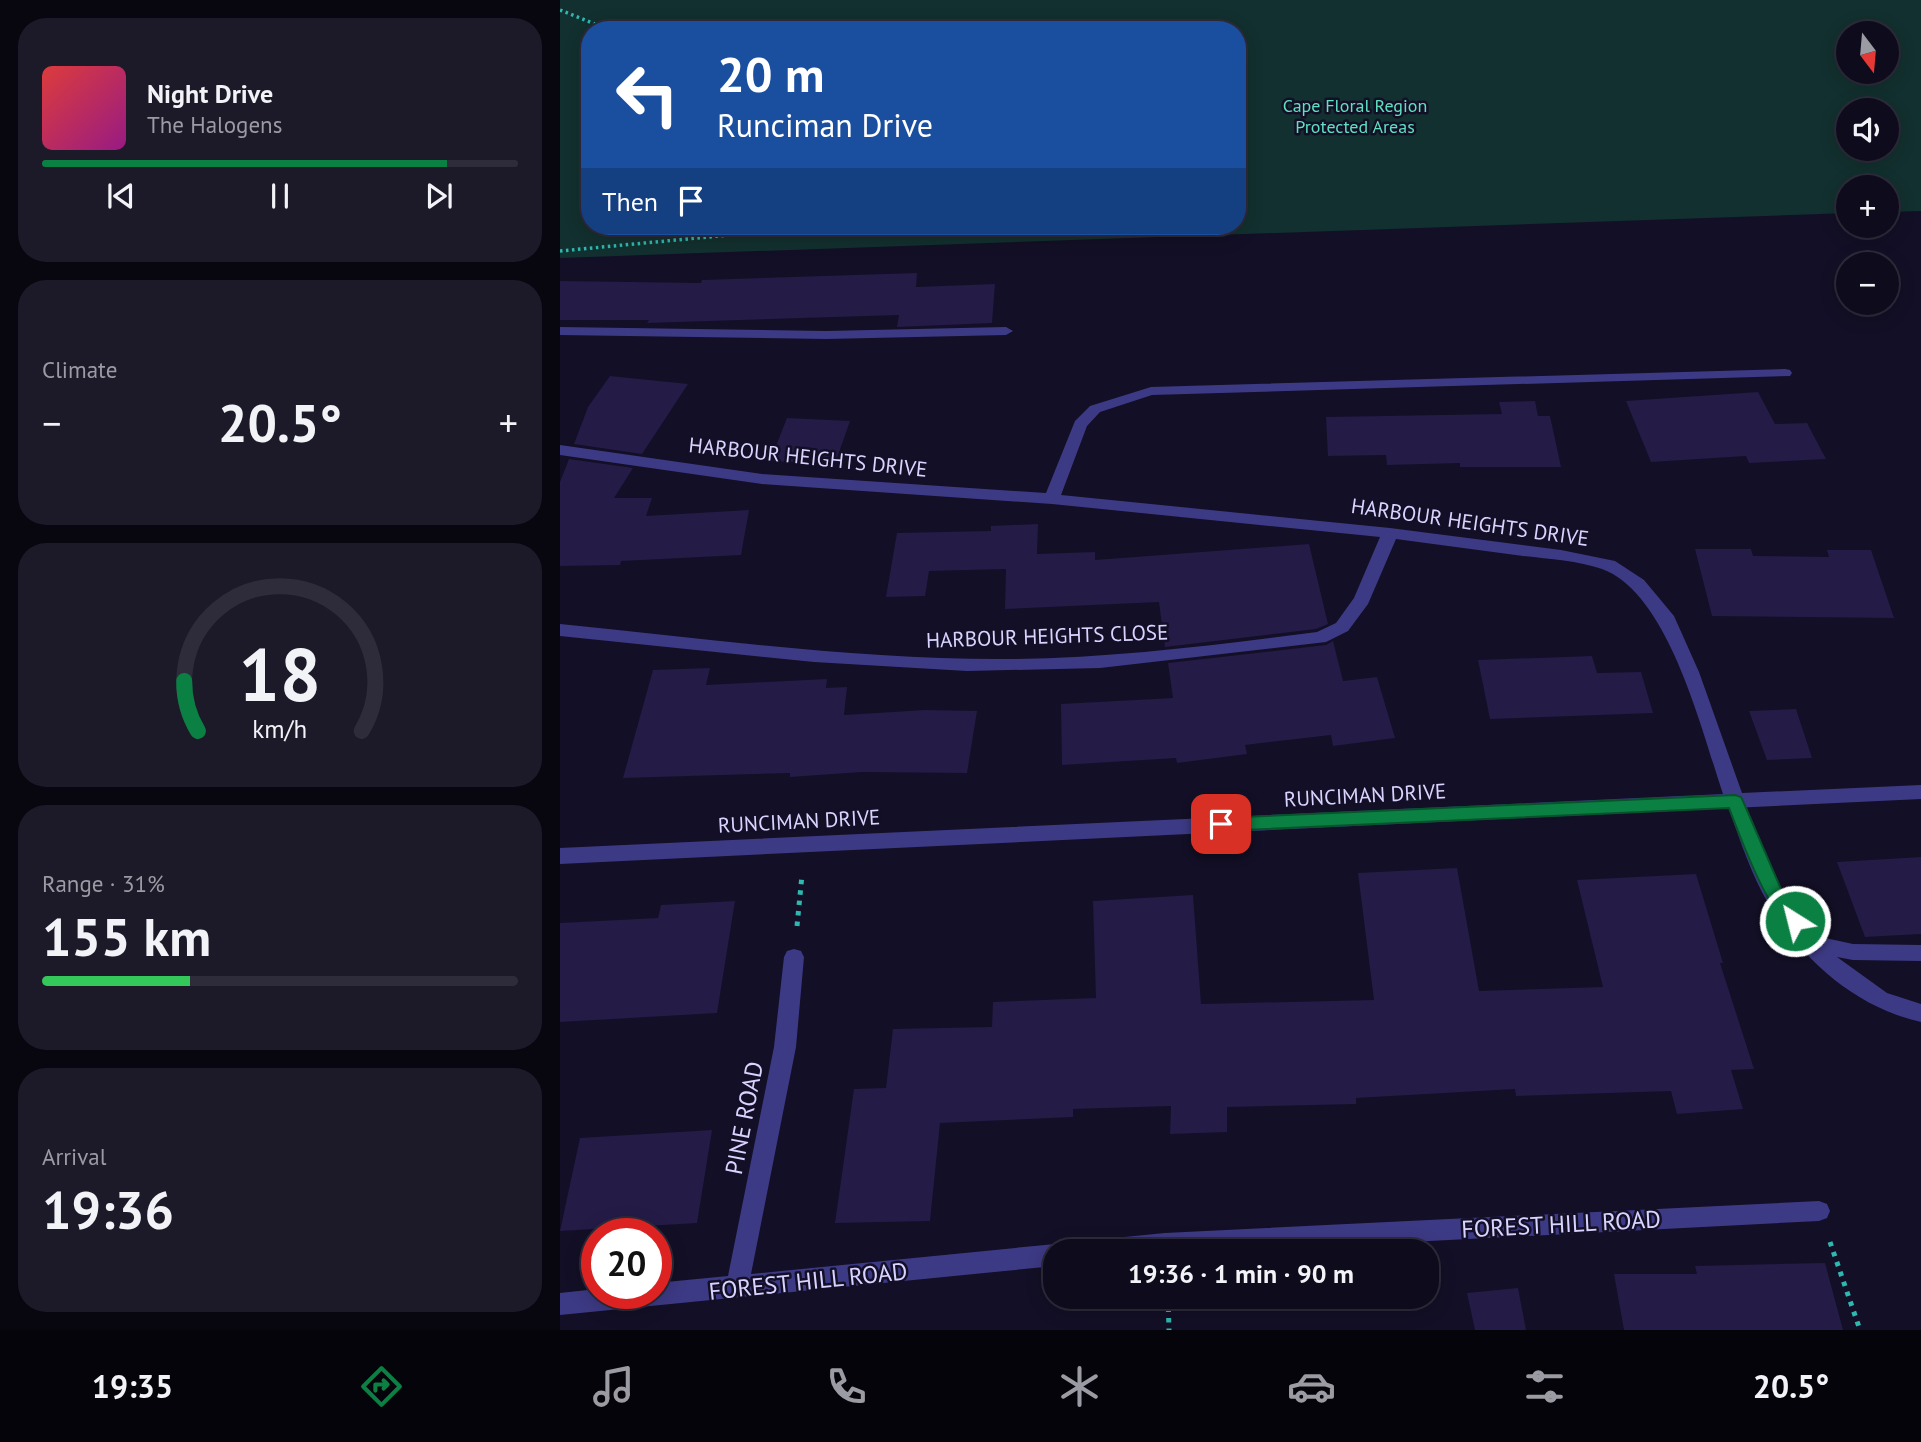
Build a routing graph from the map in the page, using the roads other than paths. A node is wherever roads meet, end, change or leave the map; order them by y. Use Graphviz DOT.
graph roads {
  1 [pos="560,331"];
  2 [pos="1006,331"];
  3 [pos="1785,373"];
  4 [pos="560,450"];
  5 [pos="1052,499"];
  6 [pos="1390,533"];
  7 [pos="560,630"];
  8 [pos="1921,792"];
  9 [pos="1735,801"];
  10 [pos="560,856"];
  11 [pos="1812,943"];
  12 [pos="1921,953"];
  13 [pos="794,957"];
  14 [pos="1921,1013"];
  15 [pos="1819,1211"];
  16 [pos="1265,1239"];
  17 [pos="1043,1256"];
  18 [pos="737,1288"];
  19 [pos="560,1304"];
  1 -- 2 [label="street"];
  3 -- 5 [label="street"];
  4 -- 5 [label="street, HARBOUR HEIGHTS DRIVE"];
  5 -- 6 [label="street, HARBOUR HEIGHTS DRIVE"];
  6 -- 7 [label="street, HARBOUR HEIGHTS CLOSE"];
  6 -- 9 [label="street, HARBOUR HEIGHTS DRIVE"];
  8 -- 9 [label="street, RUNCIMAN DRIVE"];
  9 -- 10 [label="street, RUNCIMAN DRIVE"];
  9 -- 11 [label="street, HARBOUR HEIGHTS DRIVE"];
  11 -- 12 [label="street"];
  11 -- 14 [label="street, HARBOUR HEIGHTS DRIVE"];
  13 -- 18 [label="street, PINE ROAD"];
  15 -- 16 [label="street, FOREST HILL ROAD"];
  17 -- 18 [label="street, FOREST HILL ROAD"];
  18 -- 19 [label="street, FOREST HILL ROAD"];
}
